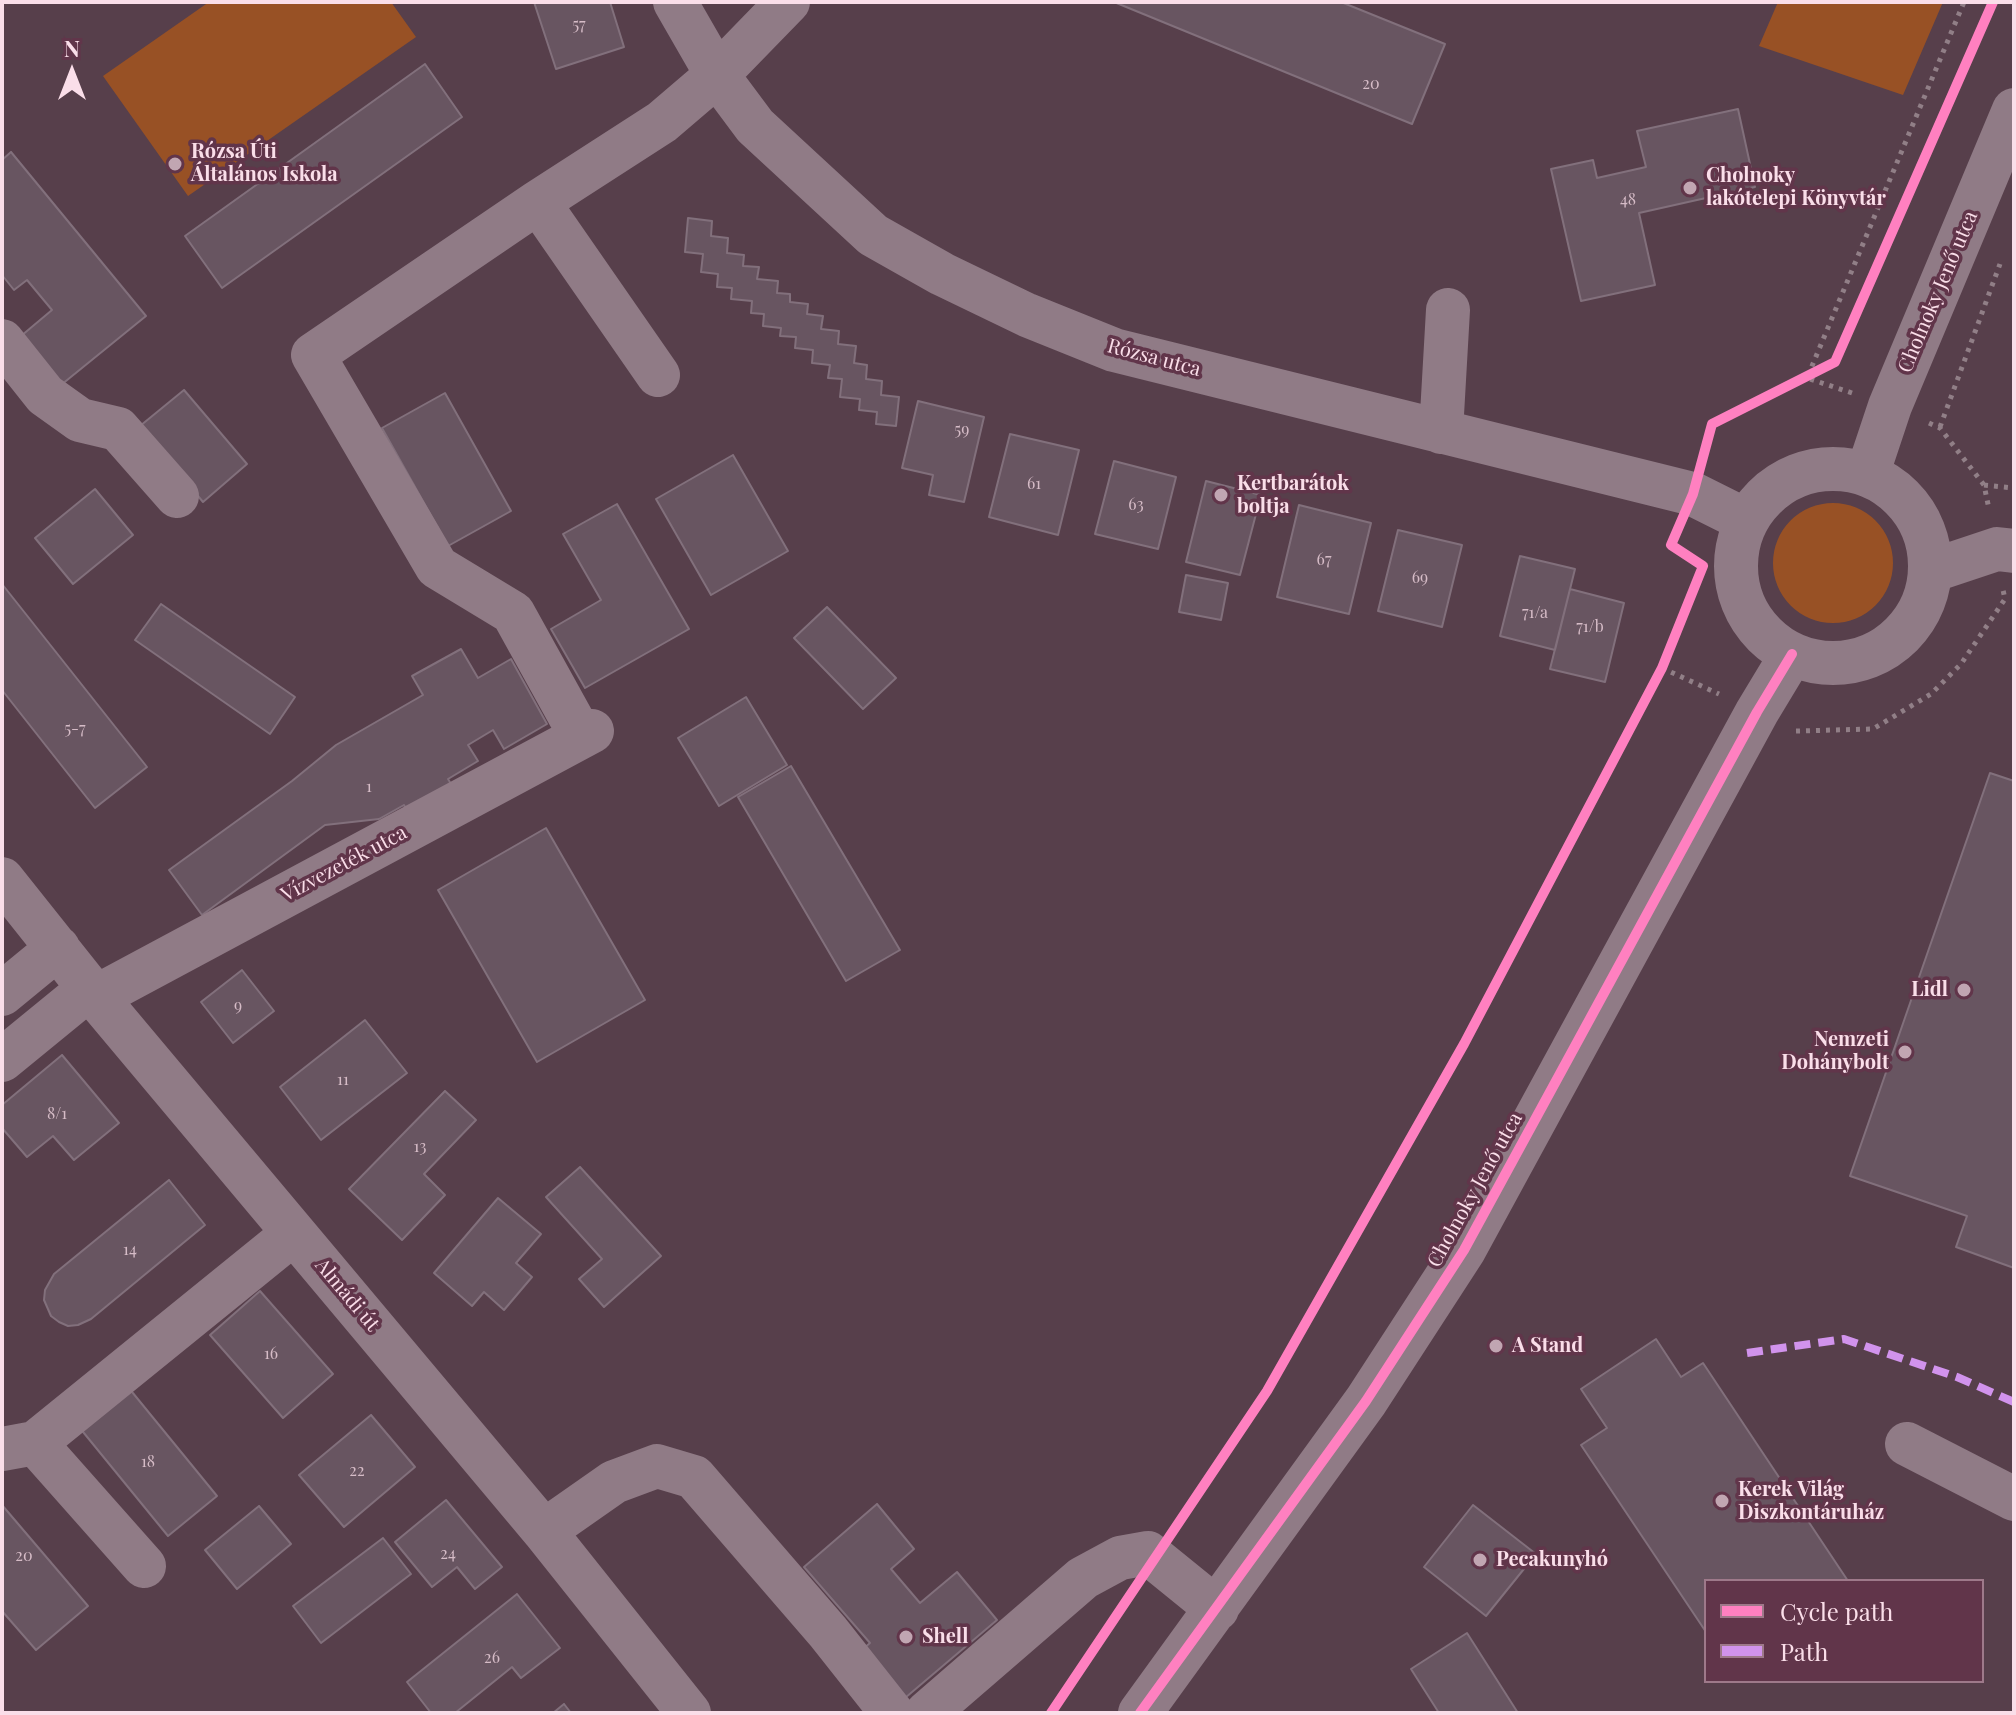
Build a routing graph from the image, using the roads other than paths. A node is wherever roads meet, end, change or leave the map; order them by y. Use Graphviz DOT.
graph roads {
  1 [pos="675,2"];
  2 [pos="788,2"];
  3 [pos="717,75"];
  4 [pos="2014,110"];
  5 [pos="538,202"];
  6 [pos="1448,310"];
  7 [pos="2,341"];
  8 [pos="658,375"];
  9 [pos="1441,432"];
  10 [pos="1867,475"];
  11 [pos="177,496"];
  12 [pos="1747,521"];
  13 [pos="2006,550"];
  14 [pos="1931,571"];
  15 [pos="1792,654"];
  16 [pos="2,879"];
  17 [pos="58,948"];
  18 [pos="93,993"];
  19 [pos="2,994"];
  20 [pos="2,1060"];
  21 [pos="294,1233"];
  22 [pos="23,1438"];
  23 [pos="1907,1444"];
  24 [pos="2014,1499"];
  25 [pos="544,1531"];
  26 [pos="144,1566"];
  27 [pos="1217,1609"];
  28 [pos="689,1713"];
  29 [pos="892,1713"];
  30 [pos="927,1713"];
  31 [pos="1140,1713"];
  1 -- 3 [label="street, Rózsa utca"];
  2 -- 3 [label="street"];
  3 -- 5 [label="street"];
  3 -- 9 [label="street, Rózsa utca"];
  4 -- 10 [label="street, Cholnoky Jenő utca"];
  5 -- 8 [label="street"];
  5 -- 18 [label="street, Vízvezeték utca"];
  6 -- 9 [label="street"];
  7 -- 11 [label="street"];
  9 -- 12 [label="street, Rózsa utca"];
  10 -- 12 [label="street"];
  10 -- 14 [label="street"];
  12 -- 15 [label="street"];
  13 -- 14 [label="street"];
  14 -- 15 [label="street"];
  15 -- 27 [label="street, Cholnoky Jenő utca"];
  16 -- 17 [label="street, Almádi út"];
  17 -- 18 [label="street, Almádi út"];
  17 -- 19 [label="street"];
  18 -- 20 [label="street, Vízvezeték utca"];
  18 -- 21 [label="street, Almádi út"];
  21 -- 22 [label="street"];
  21 -- 25 [label="street, Almádi út"];
  22 -- 26 [label="street"];
  23 -- 24 [label="street"];
  25 -- 28 [label="street, Almádi út"];
  25 -- 29 [label="street"];
  27 -- 30 [label="street"];
  27 -- 31 [label="street, Cholnoky Jenő utca"];
}
